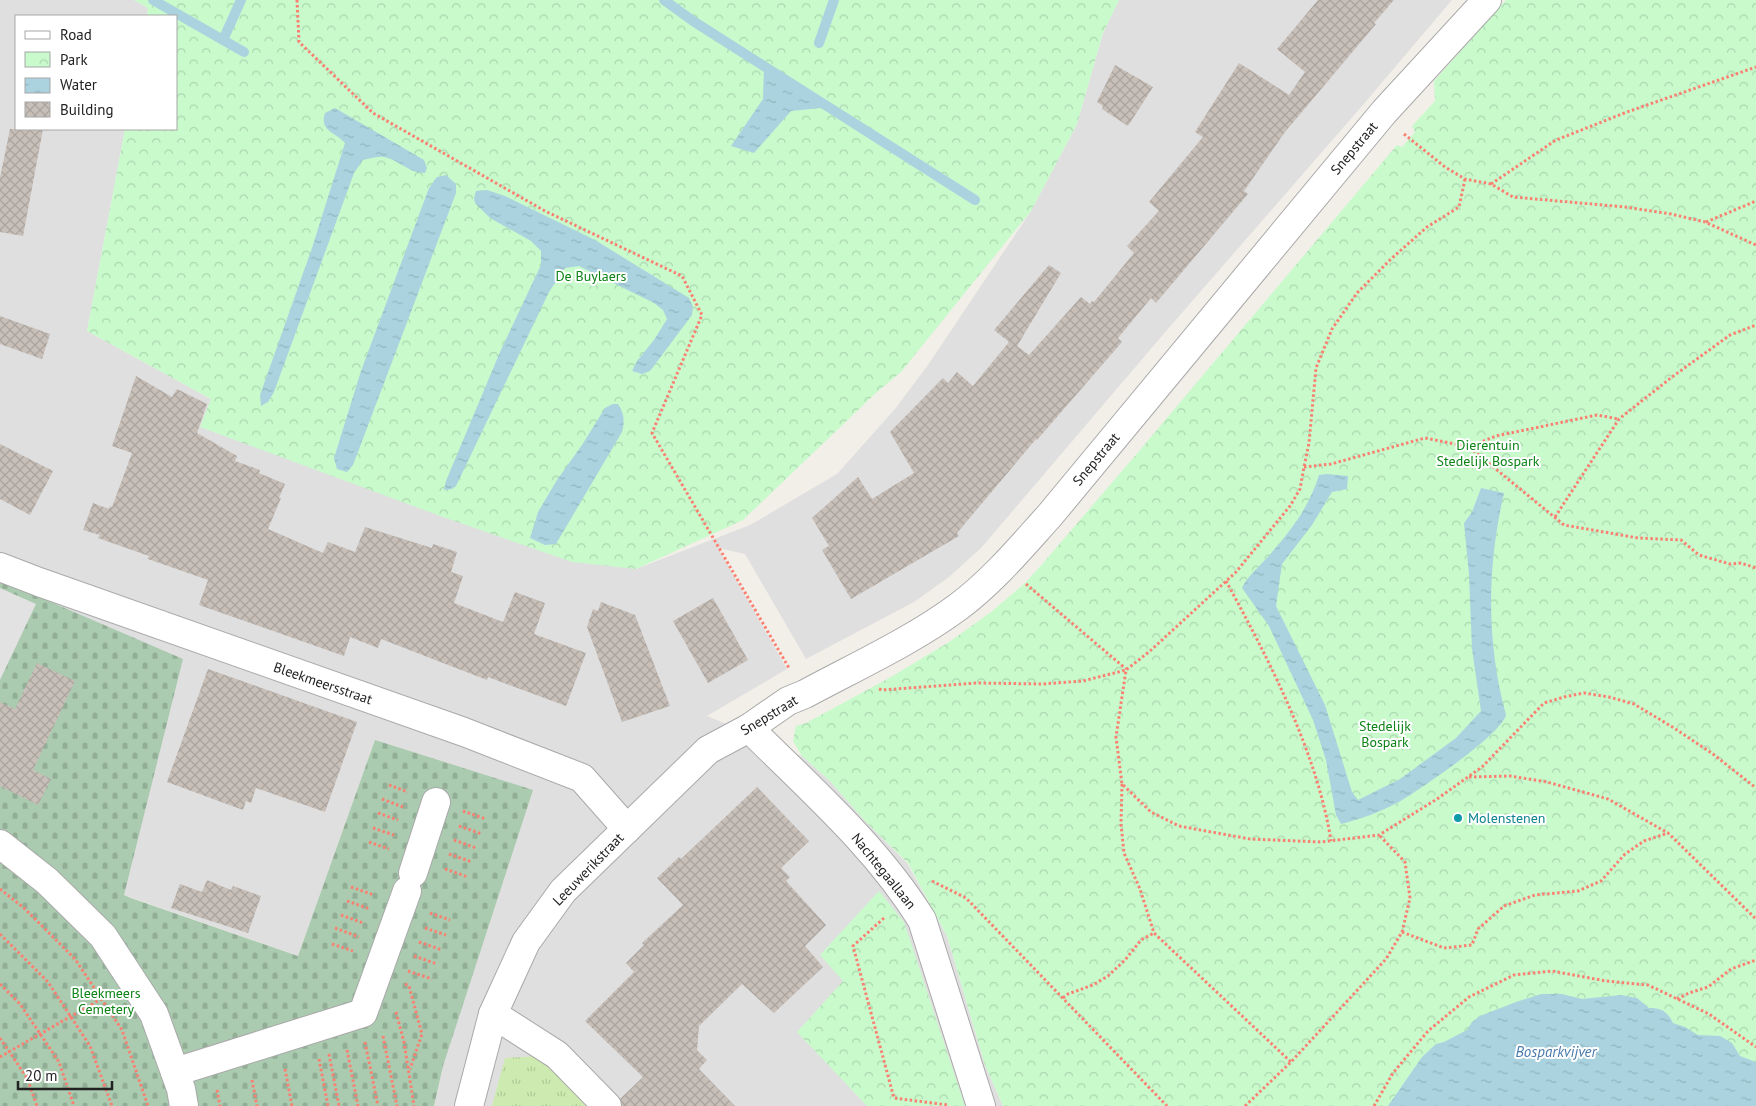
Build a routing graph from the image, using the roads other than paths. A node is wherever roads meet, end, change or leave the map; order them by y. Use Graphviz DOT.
graph roads {
  1 [pos="1487,0"];
  2 [pos="1,571"];
  3 [pos="749,728"];
  4 [pos="436,802"];
  5 [pos="627,829"];
  6 [pos="0,844"];
  7 [pos="493,1014"];
  8 [pos="175,1072"];
  9 [pos="184,1106"];
  10 [pos="469,1106"];
  11 [pos="607,1106"];
  12 [pos="981,1106"];
  1 -- 3 [label="street, Snepstraat"];
  2 -- 5 [label="street, Bleekmeersstraat"];
  3 -- 5 [label="street, Snepstraat"];
  3 -- 12 [label="street, Nachtegaallaan"];
  4 -- 8 [label="street"];
  5 -- 7 [label="street, Leeuwerikstraat"];
  6 -- 8 [label="street"];
  7 -- 10 [label="street, Leeuwerikstraat"];
  7 -- 11 [label="street"];
  8 -- 9 [label="street"];
}
